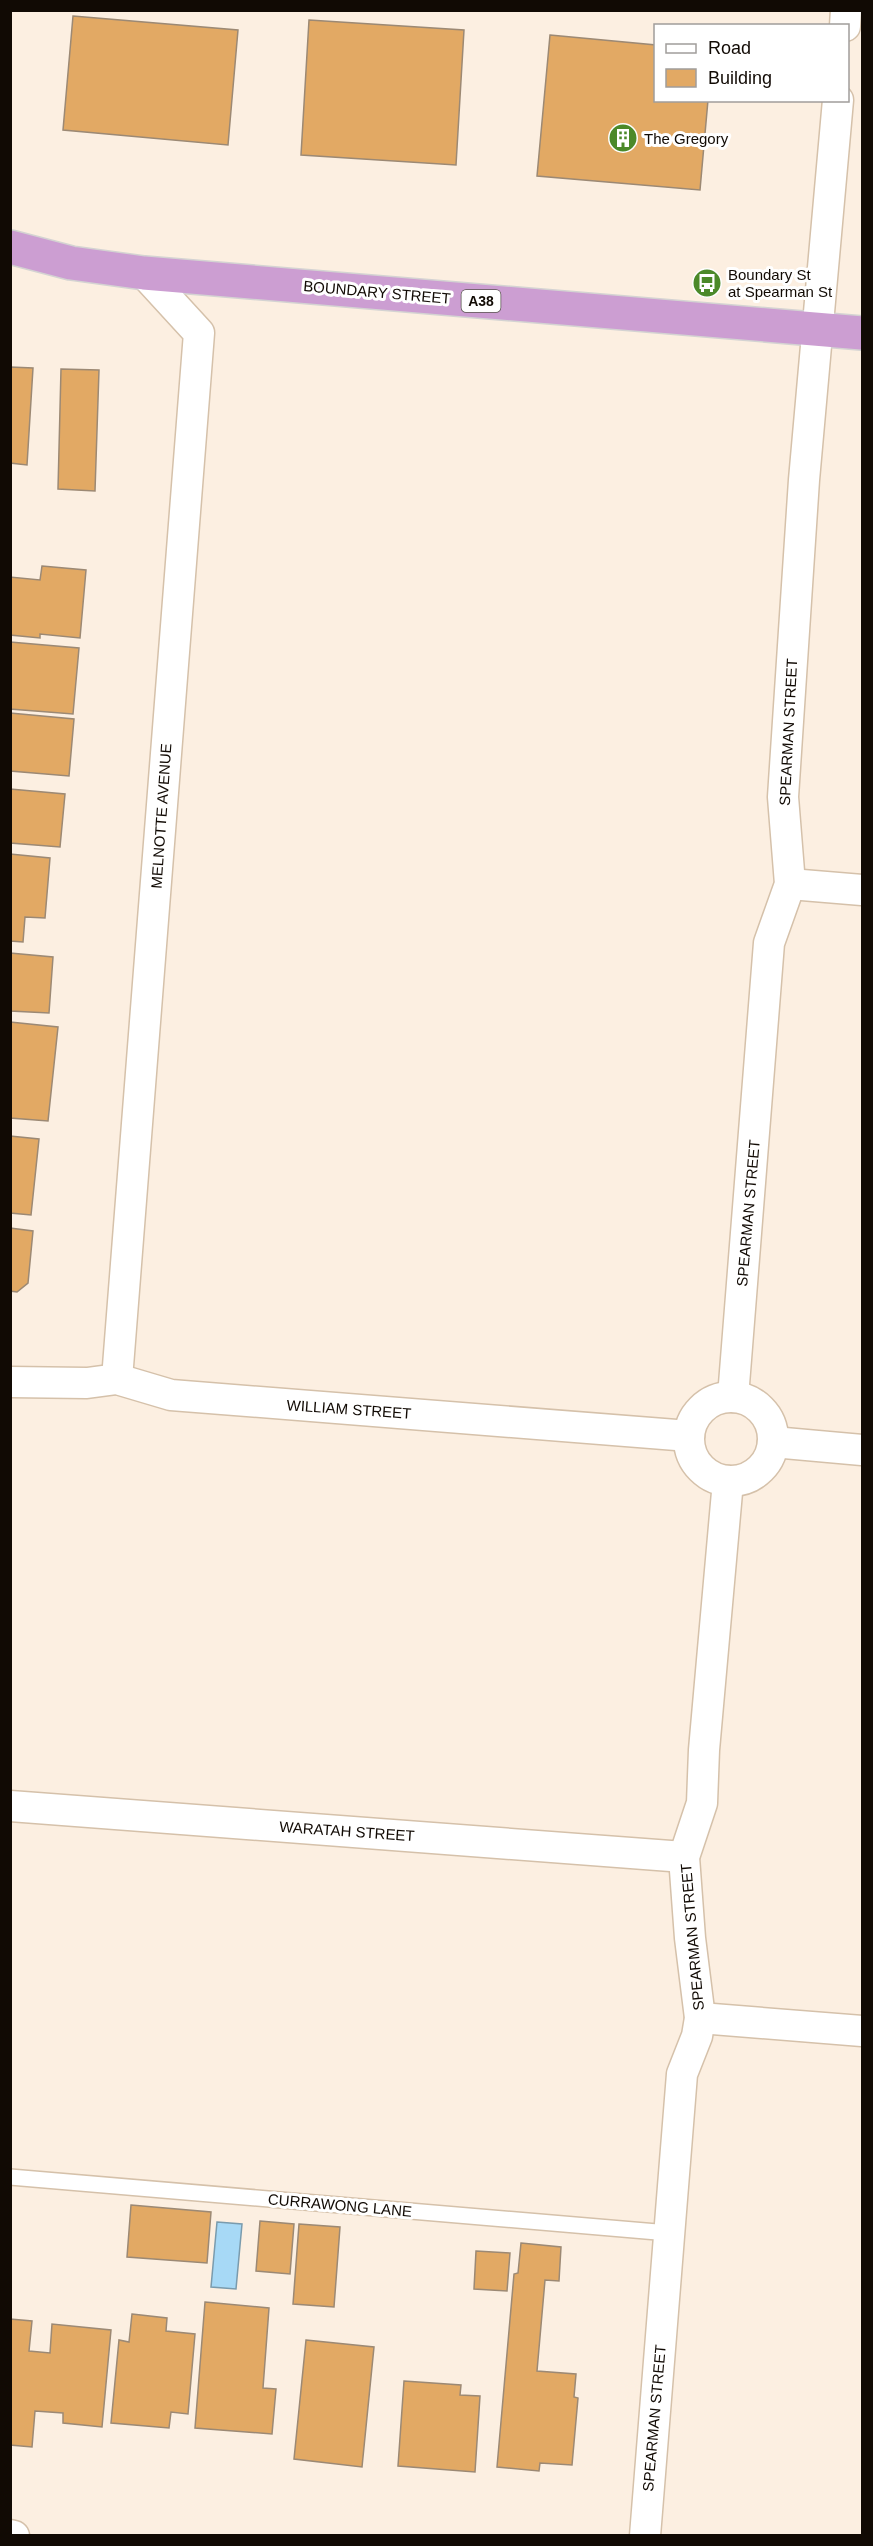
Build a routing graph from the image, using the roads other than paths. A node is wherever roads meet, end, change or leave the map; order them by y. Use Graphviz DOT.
graph roads {
  1 [pos="838,102"];
  2 [pos="10,247"];
  3 [pos="70,263"];
  4 [pos="10,269"];
  5 [pos="144,273"];
  6 [pos="818,329"];
  7 [pos="862,333"];
  8 [pos="790,884"];
  9 [pos="862,890"];
  10 [pos="117,1379"];
  11 [pos="10,1382"];
  12 [pos="734,1397"];
  13 [pos="689,1436"];
  14 [pos="773,1442"];
  15 [pos="862,1450"];
  16 [pos="728,1481"];
  17 [pos="10,1806"];
  18 [pos="684,1857"];
  19 [pos="700,2018"];
  20 [pos="862,2031"];
  21 [pos="10,2177"];
  22 [pos="669,2233"];
  23 [pos="645,2535"];
  1 -- 6 [label="street, SPEARMAN STREET"];
  2 -- 3 [label="highway, BOUNDARY STREET / A38"];
  3 -- 4 [label="highway, BOUNDARY STREET / A38"];
  3 -- 5 [label="highway, BOUNDARY STREET / A38"];
  5 -- 6 [label="highway, BOUNDARY STREET / A38"];
  5 -- 10 [label="street, MELNOTTE AVENUE"];
  6 -- 7 [label="highway, BOUNDARY STREET / A38"];
  6 -- 8 [label="street, SPEARMAN STREET"];
  8 -- 9 [label="street"];
  8 -- 12 [label="street, SPEARMAN STREET"];
  10 -- 11 [label="street, WILLIAM STREET"];
  10 -- 13 [label="street, WILLIAM STREET"];
  12 -- 13 [label="street"];
  12 -- 14 [label="street"];
  13 -- 16 [label="street"];
  14 -- 15 [label="street"];
  14 -- 16 [label="street"];
  16 -- 18 [label="street, SPEARMAN STREET"];
  17 -- 18 [label="street, WARATAH STREET"];
  18 -- 19 [label="street, SPEARMAN STREET"];
  19 -- 20 [label="street"];
  19 -- 22 [label="street, SPEARMAN STREET"];
  21 -- 22 [label="lane, CURRAWONG LANE"];
  22 -- 23 [label="street, SPEARMAN STREET"];
}
